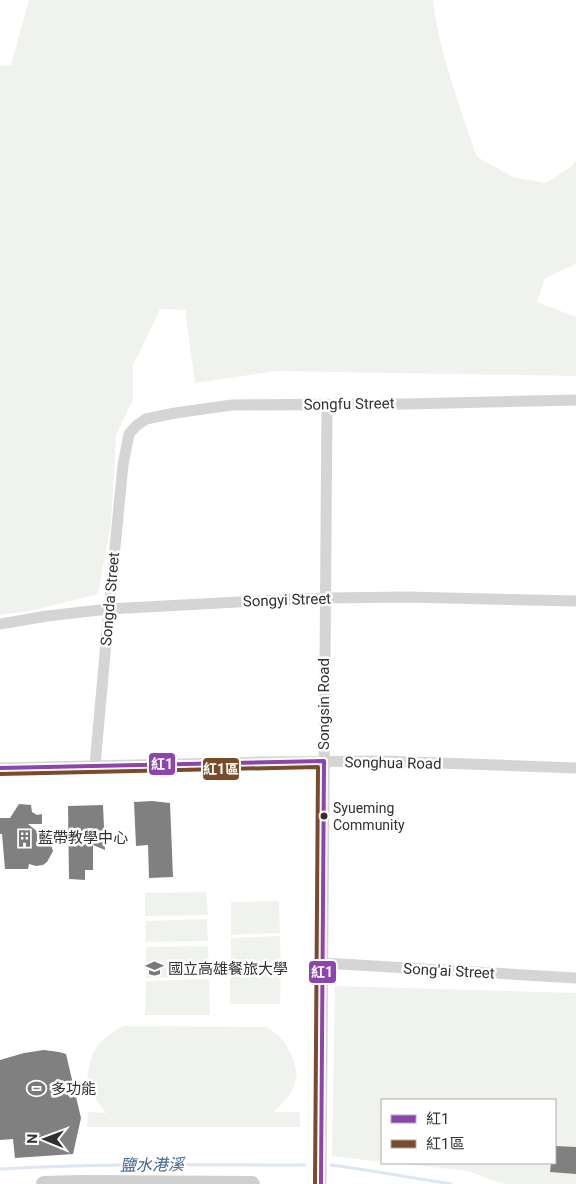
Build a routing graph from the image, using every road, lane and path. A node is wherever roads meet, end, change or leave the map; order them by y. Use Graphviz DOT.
graph roads {
  1 [pos="576,400"];
  2 [pos="327,404"];
  3 [pos="129,434"];
  4 [pos="325,598"];
  5 [pos="576,601"];
  6 [pos="109,609"];
  7 [pos="0,624"];
  8 [pos="324,762"];
  9 [pos="95,766"];
  10 [pos="0,768"];
  11 [pos="576,768"];
  12 [pos="322,963"];
  13 [pos="576,978"];
  14 [pos="44,1184"];
  15 [pos="252,1184"];
  16 [pos="321,1184"];
  1 -- 2 [label="street, Songfu Street"];
  2 -- 3 [label="street, Songfu Street"];
  2 -- 4 [label="street, Songsin Road"];
  3 -- 6 [label="street, Songda Street"];
  4 -- 5 [label="street, Songyi Street"];
  4 -- 6 [label="street, Songyi Street"];
  4 -- 8 [label="street, Songsin Road"];
  6 -- 7 [label="street, Songyi Street"];
  6 -- 9 [label="street, Songda Street"];
  8 -- 9 [label="street, Songhua Road"];
  8 -- 11 [label="street, Songhua Road"];
  8 -- 12 [label="street, Songsin Road"];
  9 -- 10 [label="street, Songhua Road"];
  12 -- 13 [label="street, Song'ai Street"];
  12 -- 16 [label="street, Songsin Road"];
  14 -- 15 [label="street"];
}
